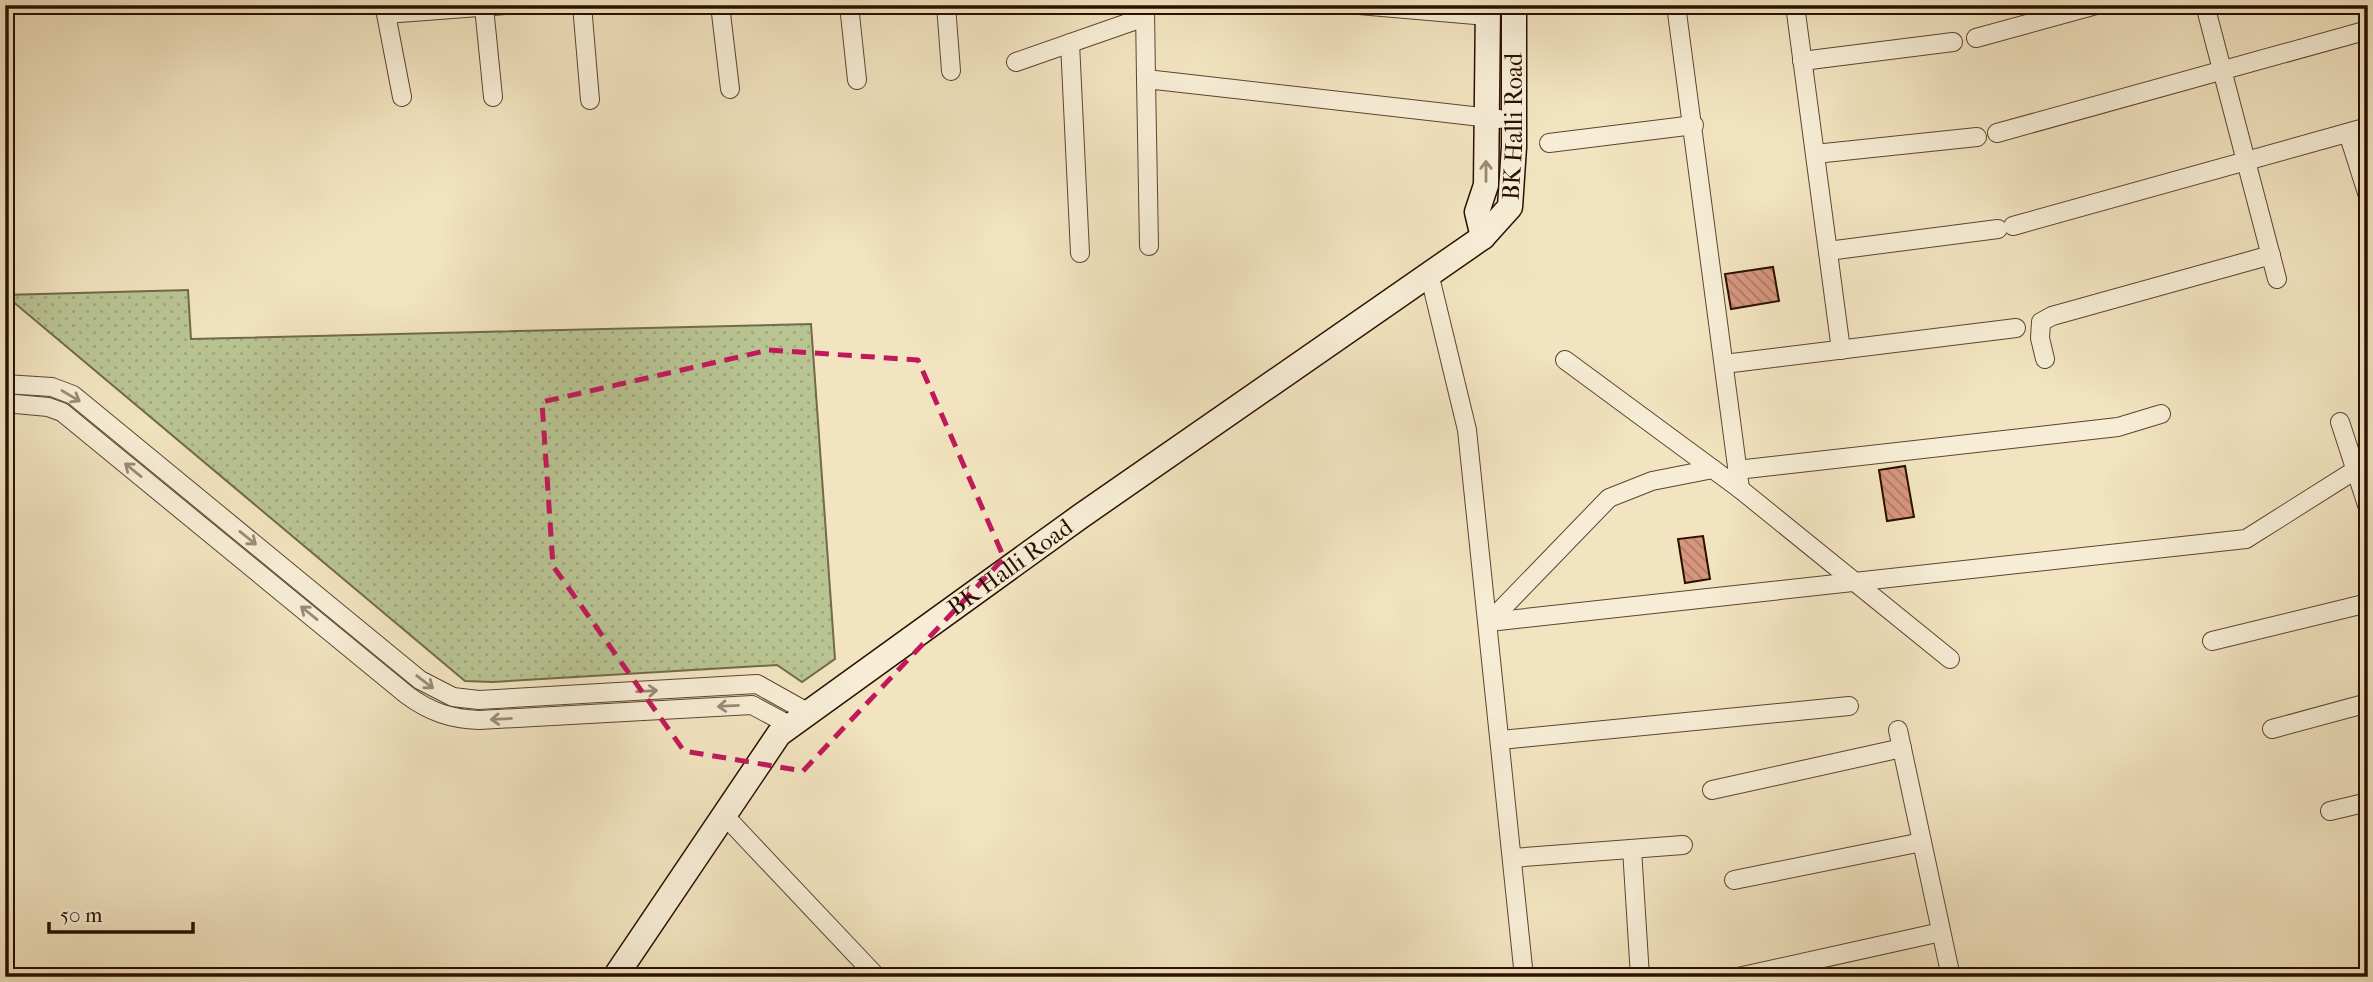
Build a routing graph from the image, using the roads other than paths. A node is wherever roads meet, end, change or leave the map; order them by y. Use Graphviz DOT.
graph roads {
  1 [pos="505,5"];
  2 [pos="582,5"];
  3 [pos="720,5"];
  4 [pos="849,5"];
  5 [pos="946,5"];
  6 [pos="1359,5"];
  7 [pos="1514,5"];
  8 [pos="1676,5"];
  9 [pos="1795,5"];
  10 [pos="2096,5"];
  11 [pos="2205,5"];
  12 [pos="484,7"];
  13 [pos="1487,10"];
  14 [pos="1145,11"];
  15 [pos="2368,30"];
  16 [pos="1976,38"];
  17 [pos="1953,42"];
  18 [pos="1070,43"];
  19 [pos="1802,61"];
  20 [pos="1016,62"];
  21 [pos="951,71"];
  22 [pos="2222,72"];
  23 [pos="857,79"];
  24 [pos="1146,79"];
  25 [pos="730,89"];
  26 [pos="402,97"];
  27 [pos="493,97"];
  28 [pos="590,100"];
  29 [pos="1486,119"];
  30 [pos="1513,119"];
  31 [pos="1694,125"];
  32 [pos="2368,127"];
  33 [pos="2348,132"];
  34 [pos="1997,133"];
  35 [pos="1977,137"];
  36 [pos="1549,143"];
  37 [pos="1815,154"];
  38 [pos="2246,162"];
  39 [pos="2368,196"];
  40 [pos="1483,237"];
  41 [pos="1149,246"];
  42 [pos="1828,251"];
  43 [pos="1080,253"];
  44 [pos="2271,255"];
  45 [pos="1429,272"];
  46 [pos="2277,279"];
  47 [pos="2016,328"];
  48 [pos="1841,349"];
  49 [pos="2045,359"];
  50 [pos="1565,360"];
  51 [pos="1724,365"];
  52 [pos="5,384"];
  53 [pos="5,403"];
  54 [pos="2161,414"];
  55 [pos="2340,422"];
  56 [pos="2362,466"];
  57 [pos="1713,469"];
  58 [pos="1737,470"];
  59 [pos="1740,489"];
  60 [pos="2368,508"];
  61 [pos="1854,581"];
  62 [pos="2368,603"];
  63 [pos="1489,622"];
  64 [pos="2212,641"];
  65 [pos="1950,659"];
  66 [pos="2368,704"];
  67 [pos="1849,706"];
  68 [pos="800,719"];
  69 [pos="2272,729"];
  70 [pos="1501,740"];
  71 [pos="1712,790"];
  72 [pos="2368,802"];
  73 [pos="2330,811"];
  74 [pos="724,815"];
  75 [pos="1922,842"];
  76 [pos="1683,845"];
  77 [pos="1632,849"];
  78 [pos="1512,858"];
  79 [pos="1734,880"];
  80 [pos="1941,932"];
  81 [pos="615,977"];
  82 [pos="877,977"];
  83 [pos="1524,977"];
  84 [pos="1640,977"];
  85 [pos="1738,977"];
  86 [pos="1951,977"];
  1 -- 12 [label="street"];
  2 -- 28 [label="street"];
  3 -- 25 [label="street"];
  4 -- 23 [label="street"];
  5 -- 21 [label="street"];
  6 -- 13 [label="street"];
  7 -- 30 [label="main road, BK Halli Road"];
  8 -- 31 [label="street"];
  9 -- 19 [label="street"];
  10 -- 16 [label="street"];
  11 -- 22 [label="street"];
  12 -- 26 [label="street"];
  12 -- 27 [label="street"];
  13 -- 29 [label="main road, BK Halli Road"];
  14 -- 18 [label="street"];
  14 -- 24 [label="street"];
  15 -- 22 [label="street"];
  17 -- 19 [label="street"];
  18 -- 20 [label="street"];
  18 -- 43 [label="street"];
  19 -- 37 [label="street"];
  22 -- 34 [label="street"];
  22 -- 38 [label="street"];
  24 -- 29 [label="street"];
  24 -- 41 [label="street"];
  29 -- 30 [label="street"];
  40 -- 29 [label="main road, BK Halli Road, one-way"];
  30 -- 40 [label="main road, BK Halli Road"];
  31 -- 36 [label="street"];
  31 -- 51 [label="street"];
  32 -- 33 [label="street"];
  33 -- 38 [label="street"];
  33 -- 39 [label="street"];
  35 -- 37 [label="street"];
  37 -- 42 [label="street"];
  38 -- 42 [label="street"];
  38 -- 44 [label="street"];
  40 -- 45 [label="main road, BK Halli Road"];
  42 -- 48 [label="street"];
  44 -- 46 [label="street"];
  44 -- 49 [label="street"];
  45 -- 63 [label="street"];
  45 -- 68 [label="main road, BK Halli Road"];
  47 -- 48 [label="street"];
  48 -- 51 [label="street"];
  50 -- 57 [label="street"];
  51 -- 58 [label="street"];
  52 -- 68 [label="street, one-way"];
  68 -- 53 [label="street, one-way"];
  54 -- 58 [label="street"];
  55 -- 56 [label="street"];
  56 -- 60 [label="street"];
  56 -- 61 [label="street"];
  57 -- 59 [label="street"];
  57 -- 63 [label="street"];
  58 -- 59 [label="street"];
  59 -- 61 [label="street"];
  61 -- 63 [label="street"];
  61 -- 65 [label="street"];
  62 -- 64 [label="street"];
  63 -- 70 [label="street"];
  66 -- 69 [label="street"];
  67 -- 70 [label="street"];
  68 -- 74 [label="main road, BK Halli Road"];
  70 -- 78 [label="street"];
  71 -- 75 [label="street"];
  72 -- 73 [label="street"];
  74 -- 81 [label="main road, BK Halli Road"];
  74 -- 82 [label="street"];
  75 -- 79 [label="street"];
  75 -- 80 [label="street"];
  76 -- 77 [label="street"];
  77 -- 78 [label="street"];
  77 -- 84 [label="street"];
  78 -- 83 [label="street"];
  80 -- 85 [label="street"];
  80 -- 86 [label="street"];
}
